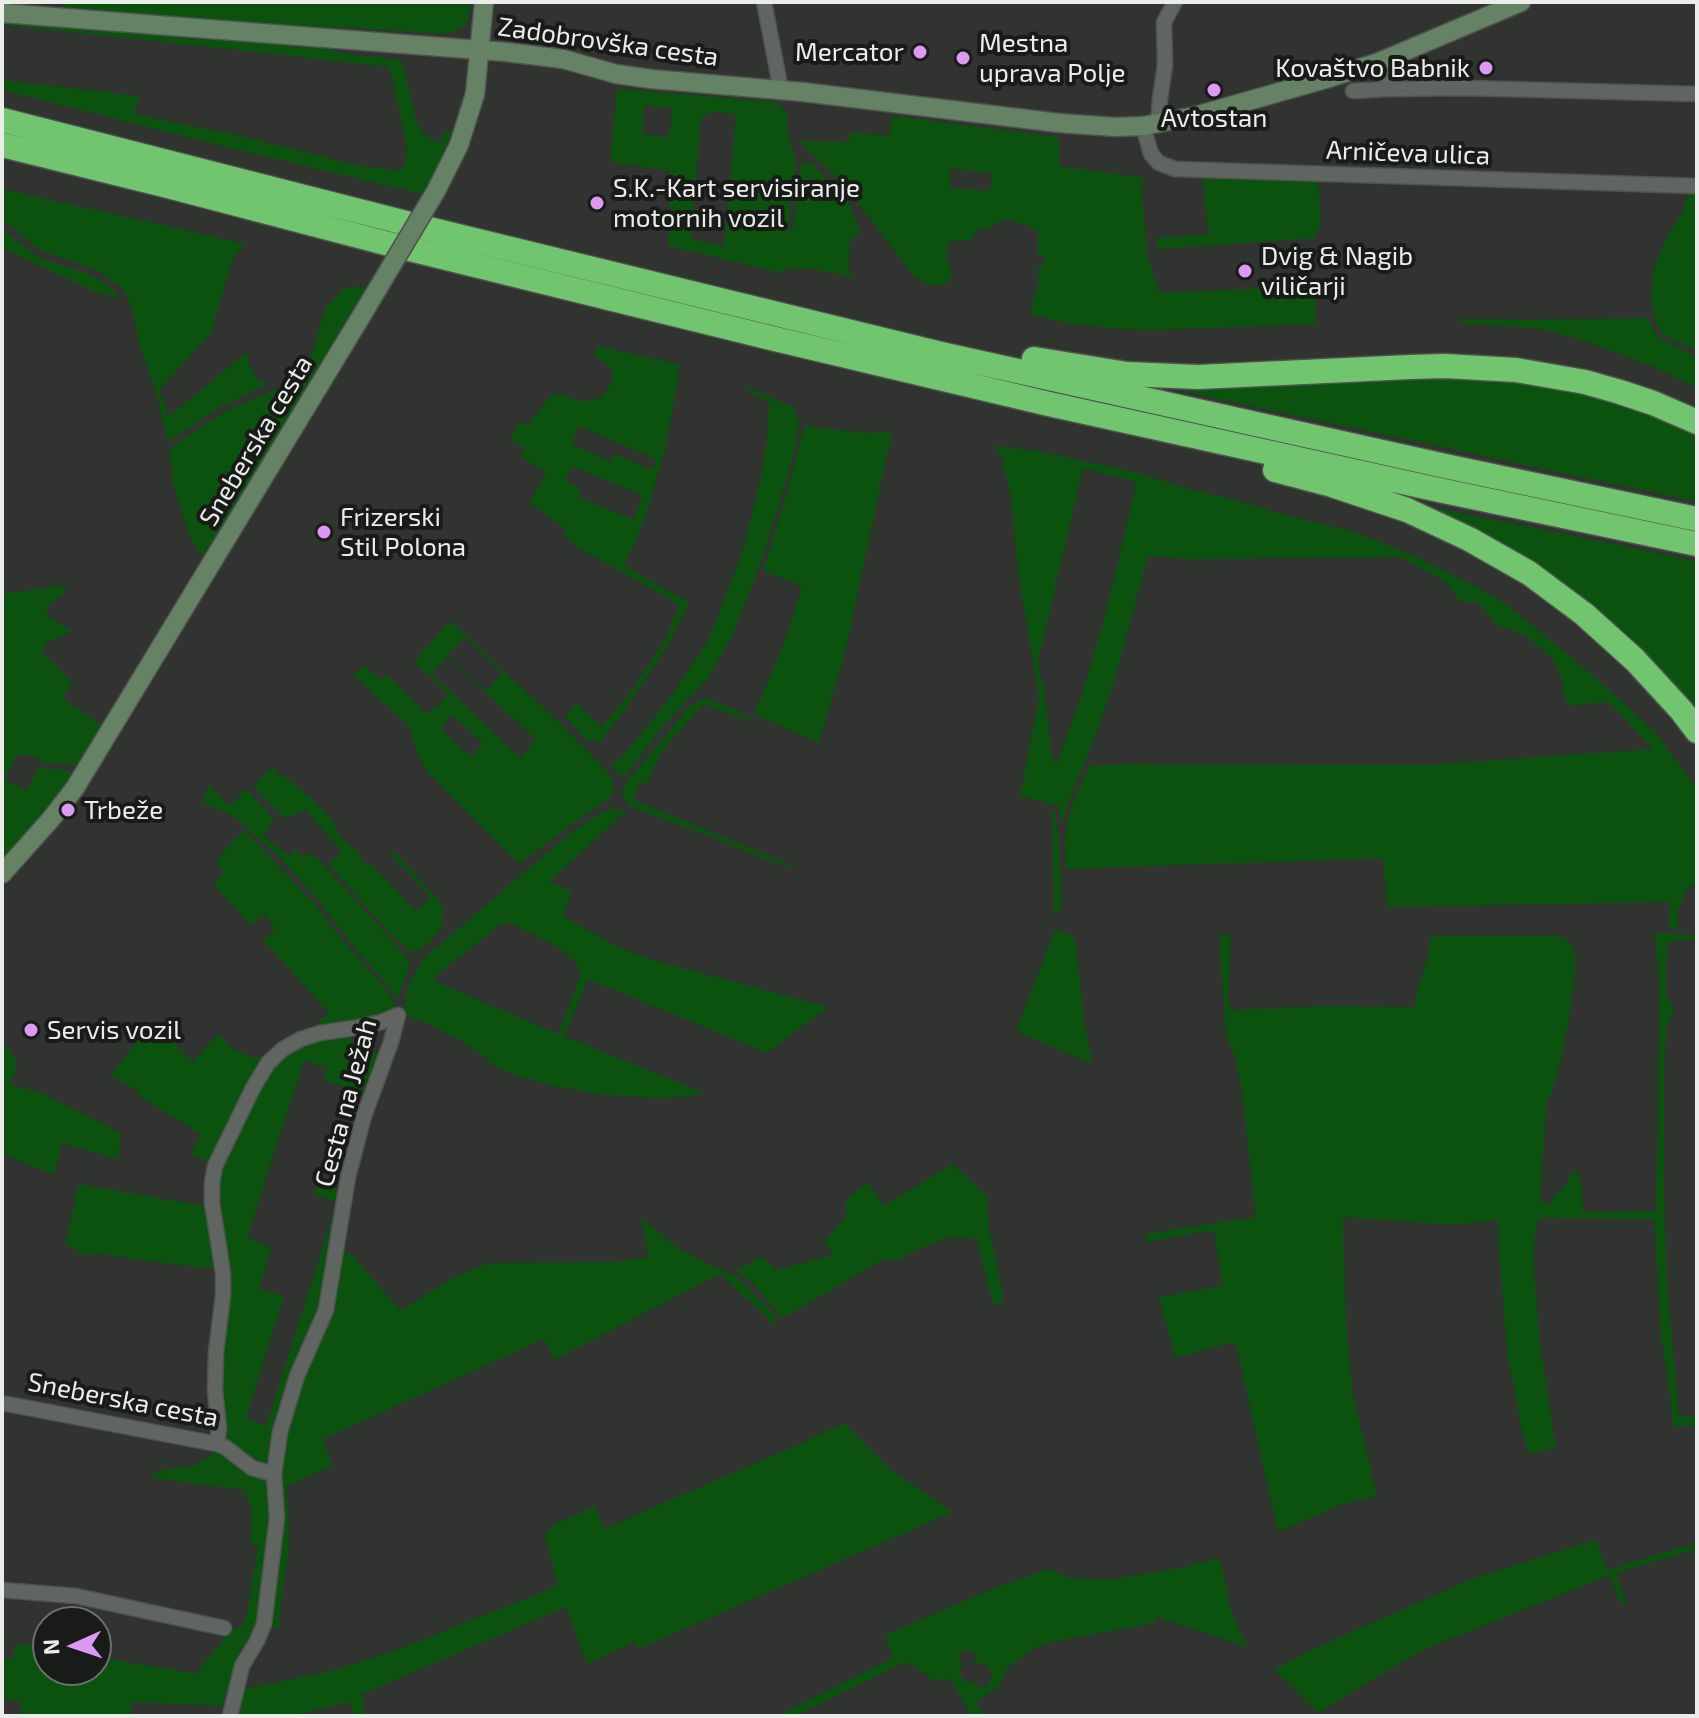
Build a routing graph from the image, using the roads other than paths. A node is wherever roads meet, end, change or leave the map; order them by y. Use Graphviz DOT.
graph roads {
  1 [pos="484,2"];
  2 [pos="764,2"];
  3 [pos="1175,2"];
  4 [pos="1521,2"];
  5 [pos="56,10"];
  6 [pos="2,13"];
  7 [pos="480,50"];
  8 [pos="1379,62"];
  9 [pos="1388,89"];
  10 [pos="781,90"];
  11 [pos="1353,91"];
  12 [pos="1697,94"];
  13 [pos="2,120"];
  14 [pos="1151,124"];
  15 [pos="2,145"];
  16 [pos="1697,186"];
  17 [pos="941,354"];
  18 [pos="1697,422"];
  19 [pos="1200,437"];
  20 [pos="1697,519"];
  21 [pos="1697,544"];
  22 [pos="1697,731"];
  23 [pos="2,874"];
  24 [pos="2,1403"];
  25 [pos="217,1444"];
  26 [pos="274,1474"];
  27 [pos="2,1590"];
  28 [pos="224,1628"];
  29 [pos="230,1716"];
  1 -- 7 [label="main road, Sneberska cesta"];
  2 -- 10 [label="street"];
  3 -- 14 [label="street"];
  4 -- 8 [label="main road, Zadobrovška cesta"];
  5 -- 6 [label="main road, Zadobrovška cesta"];
  5 -- 7 [label="main road, Zadobrovška cesta"];
  7 -- 10 [label="main road, Zadobrovška cesta"];
  7 -- 23 [label="main road, Sneberska cesta, bridge"];
  8 -- 9 [label="street"];
  8 -- 14 [label="main road, Zadobrovška cesta"];
  9 -- 11 [label="street"];
  9 -- 12 [label="street"];
  10 -- 14 [label="main road, Zadobrovška cesta"];
  13 -- 17 [label="highway"];
  14 -- 16 [label="street, Arničeva ulica"];
  15 -- 19 [label="highway"];
  17 -- 18 [label="highway"];
  17 -- 20 [label="highway"];
  19 -- 21 [label="highway"];
  19 -- 22 [label="highway"];
  24 -- 25 [label="street, Sneberska cesta"];
  25 -- 26 [label="street, Sneberska cesta"];
  25 -- 26 [label="street, Cesta na Ježah"];
  26 -- 29 [label="street, Cesta na Ježah"];
  27 -- 28 [label="street"];
}
